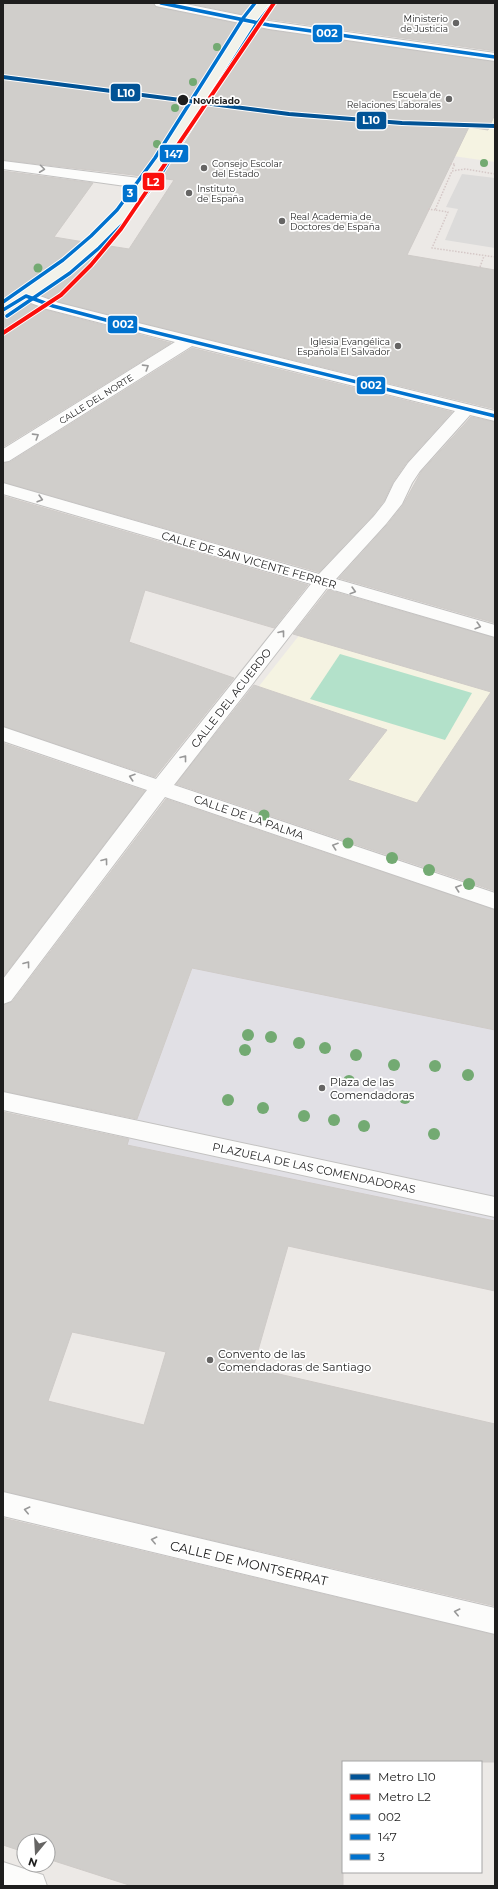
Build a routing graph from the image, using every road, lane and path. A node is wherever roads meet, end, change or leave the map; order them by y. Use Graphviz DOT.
graph roads {
  1 [pos="161,3"];
  2 [pos="264,3"];
  3 [pos="250,21"];
  4 [pos="495,57"];
  5 [pos="3,164"];
  6 [pos="450,164"];
  7 [pos="452,171"];
  8 [pos="495,174"];
  9 [pos="147,184"];
  10 [pos="428,209"];
  11 [pos="435,210"];
  12 [pos="484,256"];
  13 [pos="495,257"];
  14 [pos="480,267"];
  15 [pos="26,296"];
  16 [pos="3,310"];
  17 [pos="189,341"];
  18 [pos="466,409"];
  19 [pos="495,416"];
  20 [pos="3,457"];
  21 [pos="3,488"];
  22 [pos="322,582"];
  23 [pos="495,631"];
  24 [pos="3,734"];
  25 [pos="161,787"];
  26 [pos="495,901"];
  27 [pos="3,995"];
  28 [pos="3,1101"];
  29 [pos="495,1207"];
  30 [pos="3,1504"];
  31 [pos="495,1621"];
  32 [pos="3,1877"];
  33 [pos="32,1886"];
  1 -- 3 [label="street"];
  2 -- 3 [label="street"];
  3 -- 4 [label="street"];
  3 -- 9 [label="street"];
  5 -- 9 [label="street, one-way"];
  6 -- 7 [label="path"];
  7 -- 8 [label="path"];
  7 -- 11 [label="path"];
  9 -- 15 [label="street"];
  10 -- 11 [label="path"];
  11 -- 12 [label="path"];
  12 -- 13 [label="path"];
  12 -- 14 [label="path"];
  15 -- 16 [label="street"];
  15 -- 17 [label="street"];
  17 -- 18 [label="street"];
  20 -- 17 [label="street, CALLE DEL NORTE, one-way"];
  18 -- 19 [label="street"];
  18 -- 22 [label="street, CALLE DEL ACUERDO"];
  21 -- 22 [label="street, CALLE DE SAN VICENTE FERRER, one-way"];
  22 -- 23 [label="street, CALLE DE SAN VICENTE FERRER, one-way"];
  25 -- 22 [label="street, CALLE DEL ACUERDO, one-way"];
  25 -- 24 [label="street, CALLE DE LA PALMA, one-way"];
  26 -- 25 [label="street, CALLE DE LA PALMA, one-way"];
  27 -- 25 [label="street, CALLE DEL ACUERDO, one-way"];
  28 -- 29 [label="street, PLAZUELA DE LAS COMENDADORAS"];
  31 -- 30 [label="street, CALLE DE MONTSERRAT, one-way"];
  32 -- 33 [label="street"];
}
